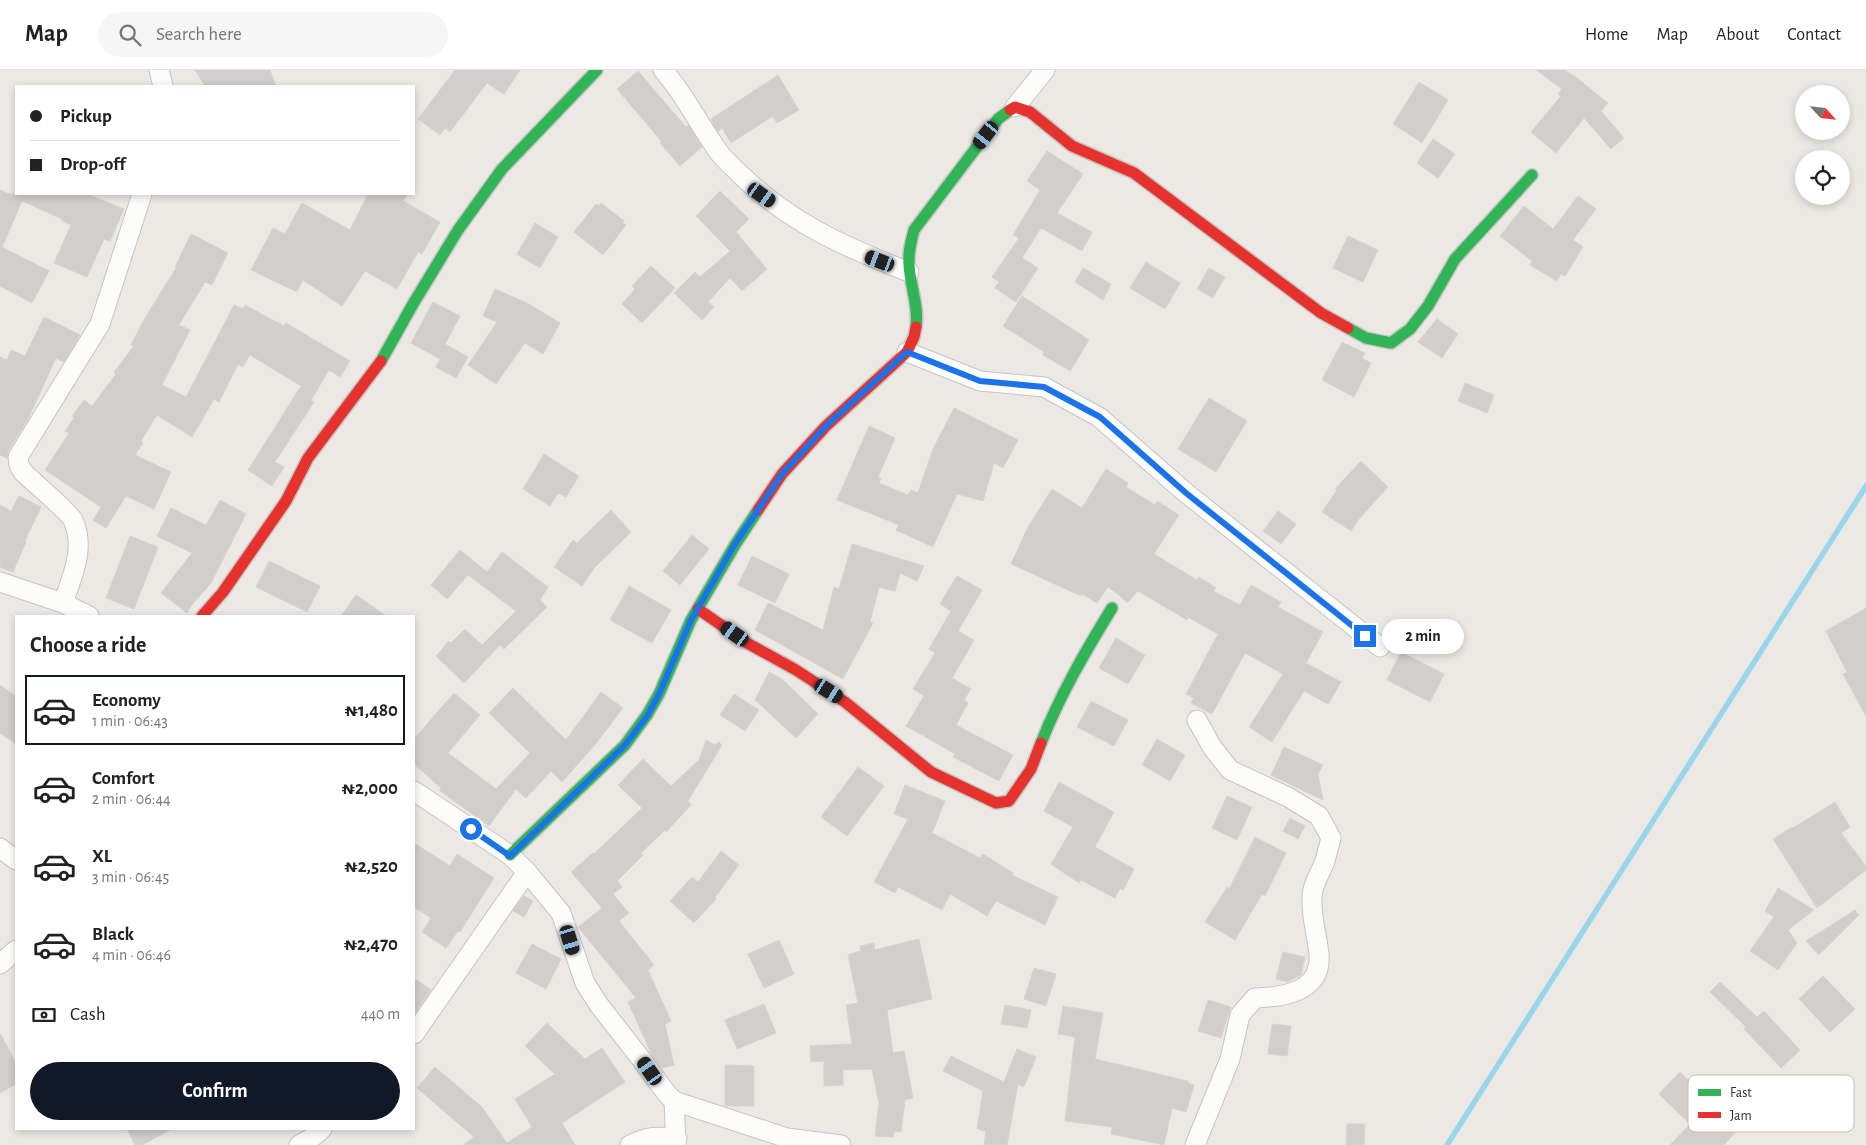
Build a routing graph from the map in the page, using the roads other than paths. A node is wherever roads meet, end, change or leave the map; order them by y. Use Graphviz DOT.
graph roads {
  1 [pos="159,70"];
  2 [pos="597,70"];
  3 [pos="663,70"];
  4 [pos="1045,70"];
  5 [pos="163,85"];
  6 [pos="1015,107"];
  7 [pos="1532,175"];
  8 [pos="142,195"];
  9 [pos="909,272"];
  10 [pos="907,352"];
  11 [pos="0,582"];
  12 [pos="63,603"];
  13 [pos="698,608"];
  14 [pos="1112,608"];
  15 [pos="86,615"];
  16 [pos="203,615"];
  17 [pos="1380,647"];
  18 [pos="1197,720"];
  19 [pos="415,792"];
  20 [pos="0,848"];
  21 [pos="510,856"];
  22 [pos="15,859"];
  23 [pos="527,872"];
  24 [pos="15,951"];
  25 [pos="0,964"];
  26 [pos="415,1033"];
  27 [pos="674,1101"];
  28 [pos="321,1130"];
  29 [pos="676,1142"];
  30 [pos="299,1145"];
  31 [pos="630,1145"];
  32 [pos="841,1145"];
  33 [pos="1195,1145"];
  1 -- 5 [label="street"];
  2 -- 16 [label="street"];
  3 -- 9 [label="street"];
  4 -- 6 [label="street"];
  6 -- 7 [label="street"];
  6 -- 9 [label="street"];
  8 -- 12 [label="street"];
  9 -- 10 [label="street"];
  10 -- 13 [label="street"];
  10 -- 17 [label="street"];
  11 -- 12 [label="street"];
  12 -- 15 [label="street"];
  13 -- 14 [label="street"];
  13 -- 21 [label="street"];
  18 -- 33 [label="street"];
  19 -- 21 [label="street"];
  20 -- 22 [label="street"];
  21 -- 23 [label="street"];
  23 -- 26 [label="street"];
  23 -- 27 [label="street"];
  24 -- 25 [label="street"];
  27 -- 29 [label="street"];
  27 -- 32 [label="street"];
  28 -- 30 [label="street"];
  29 -- 31 [label="street"];
}
